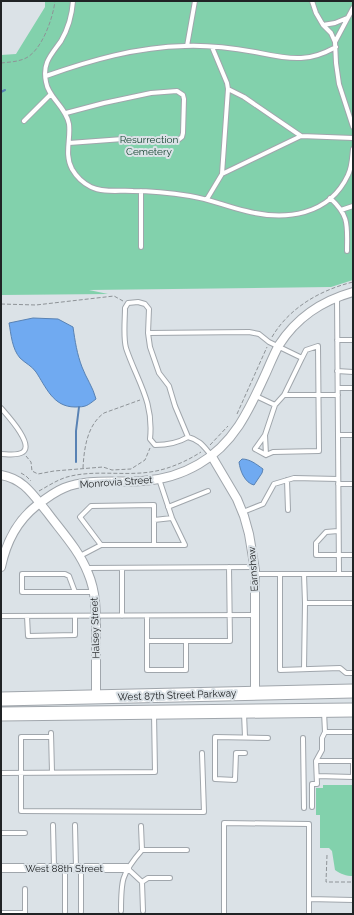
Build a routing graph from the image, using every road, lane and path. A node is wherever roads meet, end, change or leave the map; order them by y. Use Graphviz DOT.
graph roads {
  1 [pos="55,1"];
  2 [pos="73,1"];
  3 [pos="195,1"];
  4 [pos="312,1"];
  5 [pos="353,8"];
  6 [pos="347,18"];
  7 [pos="323,25"];
  8 [pos="335,45"];
  9 [pos="187,46"];
  10 [pos="212,47"];
  11 [pos="1,63"];
  12 [pos="46,76"];
  13 [pos="228,89"];
  14 [pos="51,94"];
  15 [pos="66,113"];
  16 [pos="24,121"];
  17 [pos="353,127"];
  18 [pos="301,136"];
  19 [pos="353,138"];
  20 [pos="69,143"];
  21 [pos="353,149"];
  22 [pos="222,174"];
  23 [pos="141,191"];
  24 [pos="330,198"];
  25 [pos="207,199"];
  26 [pos="353,206"];
  27 [pos="341,210"];
  28 [pos="140,246"];
  29 [pos="347,251"];
  30 [pos="353,282"];
  31 [pos="353,292"];
  32 [pos="337,296"];
  33 [pos="128,303"];
  34 [pos="1,304"];
  35 [pos="148,333"];
  36 [pos="337,340"];
  37 [pos="353,340"];
  38 [pos="270,342"];
  39 [pos="278,346"];
  40 [pos="302,358"];
  41 [pos="337,372"];
  42 [pos="353,372"];
  43 [pos="338,388"];
  44 [pos="353,388"];
  45 [pos="284,395"];
  46 [pos="318,395"];
  47 [pos="338,395"];
  48 [pos="255,396"];
  49 [pos="147,398"];
  50 [pos="275,405"];
  51 [pos="1,408"];
  52 [pos="236,416"];
  53 [pos="228,427"];
  54 [pos="353,434"];
  55 [pos="265,435"];
  56 [pos="338,435"];
  57 [pos="188,437"];
  58 [pos="152,442"];
  59 [pos="23,452"];
  60 [pos="208,452"];
  61 [pos="1,454"];
  62 [pos="266,455"];
  63 [pos="83,468"];
  64 [pos="20,473"];
  65 [pos="1,475"];
  66 [pos="159,479"];
  67 [pos="338,479"];
  68 [pos="288,480"];
  69 [pos="32,483"];
  70 [pos="338,484"];
  71 [pos="353,484"];
  72 [pos="36,487"];
  73 [pos="208,491"];
  74 [pos="40,503"];
  75 [pos="168,507"];
  76 [pos="288,510"];
  77 [pos="243,512"];
  78 [pos="172,518"];
  79 [pos="154,520"];
  80 [pos="338,531"];
  81 [pos="101,545"];
  82 [pos="154,545"];
  83 [pos="338,554"];
  84 [pos="353,555"];
  85 [pos="79,556"];
  86 [pos="1,567"];
  87 [pos="229,567"];
  88 [pos="86,568"];
  89 [pos="122,568"];
  90 [pos="255,570"];
  91 [pos="280,574"];
  92 [pos="304,574"];
  93 [pos="339,574"];
  94 [pos="353,574"];
  95 [pos="75,592"];
  96 [pos="94,592"];
  97 [pos="305,604"];
  98 [pos="353,604"];
  99 [pos="230,615"];
  100 [pos="255,615"];
  101 [pos="1,616"];
  102 [pos="27,616"];
  103 [pos="75,616"];
  104 [pos="96,616"];
  105 [pos="122,616"];
  106 [pos="147,616"];
  107 [pos="147,641"];
  108 [pos="186,641"];
  109 [pos="304,669"];
  110 [pos="353,673"];
  111 [pos="353,691"];
  112 [pos="255,692"];
  113 [pos="96,697"];
  114 [pos="1,699"];
  115 [pos="324,710"];
  116 [pos="353,710"];
  117 [pos="244,712"];
  118 [pos="154,713"];
  119 [pos="1,714"];
  120 [pos="325,732"];
  121 [pos="352,732"];
  122 [pos="245,737"];
  123 [pos="268,738"];
  124 [pos="303,738"];
  125 [pos="202,753"];
  126 [pos="245,753"];
  127 [pos="316,761"];
  128 [pos="52,772"];
  129 [pos="1,773"];
  130 [pos="21,773"];
  131 [pos="317,776"];
  132 [pos="312,806"];
  133 [pos="304,808"];
  134 [pos="53,825"];
  135 [pos="75,825"];
  136 [pos="141,826"];
  137 [pos="1,833"];
  138 [pos="26,833"];
  139 [pos="142,850"];
  140 [pos="187,850"];
  141 [pos="327,855"];
  142 [pos="1,868"];
  143 [pos="54,868"];
  144 [pos="65,868"];
  145 [pos="78,868"];
  146 [pos="127,868"];
  147 [pos="170,878"];
  148 [pos="142,882"];
  149 [pos="353,882"];
  150 [pos="25,889"];
  151 [pos="309,899"];
  152 [pos="353,900"];
  153 [pos="121,911"];
  154 [pos="143,911"];
  155 [pos="65,912"];
  156 [pos="82,912"];
  157 [pos="1,913"];
  158 [pos="224,914"];
  159 [pos="309,914"];
  1 -- 11 [label="path"];
  2 -- 12 [label="lane"];
  3 -- 9 [label="lane"];
  4 -- 7 [label="lane"];
  5 -- 6 [label="lane"];
  6 -- 7 [label="lane"];
  6 -- 8 [label="lane"];
  7 -- 8 [label="lane"];
  8 -- 10 [label="lane"];
  8 -- 17 [label="lane"];
  9 -- 10 [label="lane"];
  9 -- 12 [label="lane"];
  10 -- 13 [label="lane"];
  12 -- 14 [label="lane"];
  13 -- 18 [label="lane"];
  13 -- 22 [label="lane"];
  14 -- 15 [label="lane"];
  14 -- 16 [label="lane"];
  15 -- 20 [label="lane"];
  15 -- 20 [label="lane"];
  18 -- 19 [label="lane"];
  18 -- 22 [label="lane"];
  20 -- 23 [label="lane"];
  21 -- 24 [label="lane"];
  22 -- 25 [label="lane"];
  23 -- 25 [label="lane"];
  23 -- 28 [label="lane"];
  24 -- 25 [label="lane"];
  24 -- 27 [label="lane"];
  26 -- 27 [label="lane"];
  27 -- 29 [label="lane"];
  30 -- 38 [label="path"];
  31 -- 32 [label="street, Monrovia Street"];
  32 -- 36 [label="lane"];
  32 -- 39 [label="street, Monrovia Street"];
  33 -- 34 [label="path"];
  33 -- 35 [label="lane"];
  33 -- 49 [label="lane"];
  35 -- 38 [label="lane"];
  35 -- 57 [label="lane"];
  36 -- 37 [label="lane"];
  36 -- 41 [label="lane"];
  38 -- 39 [label="lane"];
  38 -- 52 [label="path"];
  39 -- 40 [label="lane"];
  39 -- 48 [label="street, Monrovia Street"];
  40 -- 45 [label="lane"];
  40 -- 46 [label="lane"];
  41 -- 42 [label="lane"];
  41 -- 43 [label="lane"];
  43 -- 44 [label="lane"];
  43 -- 47 [label="lane"];
  45 -- 46 [label="lane"];
  45 -- 50 [label="lane"];
  46 -- 47 [label="lane"];
  46 -- 62 [label="lane"];
  47 -- 56 [label="lane"];
  48 -- 50 [label="lane"];
  48 -- 60 [label="street, Monrovia Street"];
  49 -- 58 [label="lane"];
  49 -- 63 [label="path"];
  50 -- 55 [label="lane"];
  51 -- 59 [label="lane"];
  53 -- 60 [label="path"];
  54 -- 56 [label="lane"];
  55 -- 62 [label="lane"];
  55 -- 62 [label="lane"];
  56 -- 67 [label="lane"];
  57 -- 58 [label="lane"];
  57 -- 60 [label="lane"];
  58 -- 63 [label="path"];
  59 -- 61 [label="lane"];
  59 -- 63 [label="path"];
  60 -- 66 [label="street, Monrovia Street"];
  60 -- 72 [label="path"];
  60 -- 77 [label="street, Earnshaw"];
  64 -- 69 [label="path"];
  65 -- 74 [label="street, Halsey Street"];
  66 -- 74 [label="street, Monrovia Street"];
  66 -- 75 [label="lane"];
  67 -- 68 [label="lane"];
  67 -- 70 [label="lane"];
  68 -- 76 [label="lane"];
  68 -- 77 [label="lane"];
  70 -- 71 [label="lane"];
  70 -- 80 [label="lane"];
  73 -- 75 [label="lane"];
  74 -- 85 [label="street, Halsey Street"];
  74 -- 86 [label="street, Monrovia Street"];
  75 -- 78 [label="lane"];
  77 -- 90 [label="street, Earnshaw"];
  78 -- 79 [label="lane"];
  78 -- 82 [label="lane"];
  79 -- 81 [label="lane"];
  79 -- 82 [label="lane"];
  80 -- 83 [label="lane"];
  80 -- 83 [label="lane"];
  81 -- 82 [label="lane"];
  81 -- 85 [label="lane"];
  83 -- 84 [label="lane"];
  83 -- 93 [label="lane"];
  85 -- 88 [label="street, Halsey Street"];
  87 -- 89 [label="lane"];
  87 -- 90 [label="lane"];
  87 -- 99 [label="lane"];
  88 -- 89 [label="lane"];
  88 -- 96 [label="street, Halsey Street"];
  89 -- 105 [label="lane"];
  90 -- 91 [label="lane"];
  90 -- 100 [label="street, Earnshaw"];
  91 -- 92 [label="lane"];
  91 -- 109 [label="lane"];
  92 -- 93 [label="lane"];
  92 -- 97 [label="lane"];
  93 -- 94 [label="lane"];
  95 -- 95 [label="lane"];
  95 -- 96 [label="lane"];
  96 -- 104 [label="street, Halsey Street"];
  97 -- 98 [label="lane"];
  97 -- 109 [label="lane"];
  99 -- 100 [label="lane"];
  99 -- 106 [label="lane"];
  99 -- 108 [label="lane"];
  100 -- 112 [label="street, Earnshaw"];
  101 -- 102 [label="lane"];
  102 -- 103 [label="lane"];
  102 -- 103 [label="lane"];
  103 -- 104 [label="lane"];
  104 -- 105 [label="lane"];
  104 -- 113 [label="street, Halsey Street"];
  105 -- 106 [label="lane"];
  106 -- 107 [label="lane"];
  107 -- 108 [label="lane"];
  107 -- 108 [label="lane"];
  109 -- 110 [label="lane"];
  111 -- 112 [label="main road, West 87th Street Parkway"];
  112 -- 113 [label="main road, West 87th Street Parkway"];
  113 -- 114 [label="main road, West 87th Street Parkway"];
  115 -- 116 [label="main road, West 87th Street Parkway"];
  115 -- 117 [label="main road, West 87th Street Parkway"];
  115 -- 120 [label="lane"];
  117 -- 118 [label="main road, West 87th Street Parkway"];
  117 -- 122 [label="lane"];
  118 -- 119 [label="main road, West 87th Street Parkway"];
  118 -- 128 [label="lane"];
  120 -- 121 [label="lane"];
  120 -- 127 [label="lane"];
  122 -- 123 [label="lane"];
  122 -- 126 [label="lane"];
  124 -- 133 [label="lane"];
  125 -- 130 [label="lane"];
  127 -- 131 [label="lane"];
  127 -- 131 [label="lane"];
  128 -- 130 [label="lane"];
  128 -- 130 [label="lane"];
  129 -- 130 [label="lane"];
  131 -- 132 [label="lane"];
  134 -- 143 [label="lane"];
  135 -- 145 [label="lane"];
  136 -- 139 [label="lane"];
  137 -- 138 [label="lane"];
  139 -- 140 [label="lane"];
  139 -- 146 [label="lane"];
  141 -- 149 [label="path"];
  142 -- 143 [label="street, West 88th Street"];
  143 -- 144 [label="street, West 88th Street"];
  144 -- 145 [label="street, West 88th Street"];
  144 -- 155 [label="lane"];
  145 -- 146 [label="street, West 88th Street"];
  145 -- 156 [label="lane"];
  146 -- 148 [label="lane"];
  146 -- 153 [label="lane"];
  147 -- 148 [label="lane"];
  148 -- 154 [label="lane"];
  150 -- 157 [label="lane"];
  151 -- 152 [label="lane"];
  151 -- 158 [label="lane"];
  151 -- 159 [label="lane"];
}
